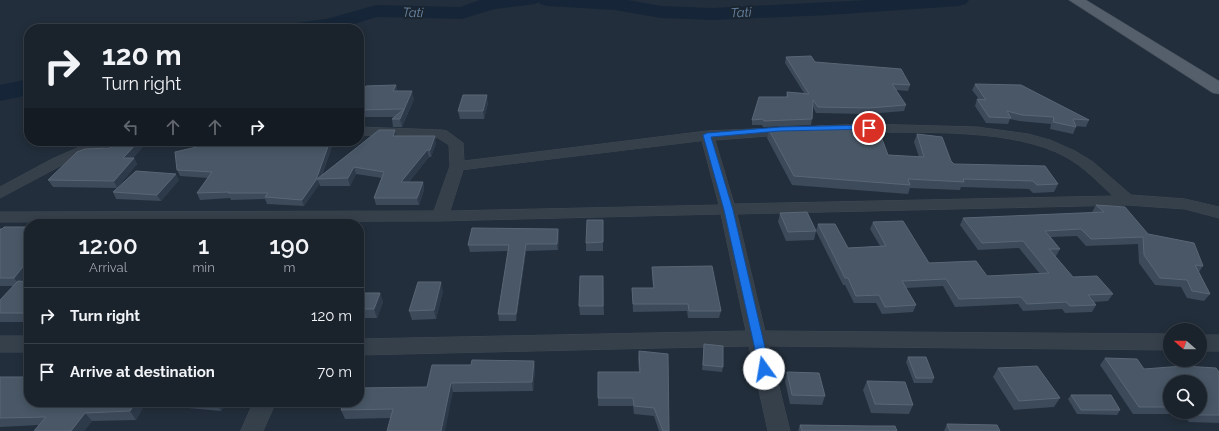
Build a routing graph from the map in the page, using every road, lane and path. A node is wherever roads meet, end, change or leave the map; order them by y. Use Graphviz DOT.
graph roads {
  1 [pos="1076,0"];
  2 [pos="1219,89"];
  3 [pos="364,131"];
  4 [pos="707,135"];
  5 [pos="94,146"];
  6 [pos="457,166"];
  7 [pos="0,193"];
  8 [pos="1127,200"];
  9 [pos="728,210"];
  10 [pos="1219,213"];
  11 [pos="440,216"];
  12 [pos="0,217"];
  13 [pos="172,219"];
  14 [pos="364,220"];
  15 [pos="757,338"];
  16 [pos="1163,342"];
  17 [pos="1207,343"];
  18 [pos="1219,343"];
  19 [pos="0,344"];
  20 [pos="24,344"];
  21 [pos="364,347"];
  22 [pos="263,407"];
  23 [pos="252,431"];
  24 [pos="779,431"];
  1 -- 2 [label="main road"];
  3 -- 6 [label="street"];
  4 -- 6 [label="street"];
  4 -- 8 [label="street"];
  4 -- 9 [label="street"];
  5 -- 7 [label="street"];
  6 -- 11 [label="street"];
  8 -- 9 [label="street"];
  8 -- 10 [label="street"];
  9 -- 11 [label="street"];
  9 -- 15 [label="street"];
  11 -- 14 [label="street"];
  12 -- 13 [label="street"];
  15 -- 16 [label="street"];
  15 -- 21 [label="street"];
  15 -- 24 [label="street"];
  17 -- 18 [label="street"];
  19 -- 20 [label="street"];
  22 -- 23 [label="street"];
}
